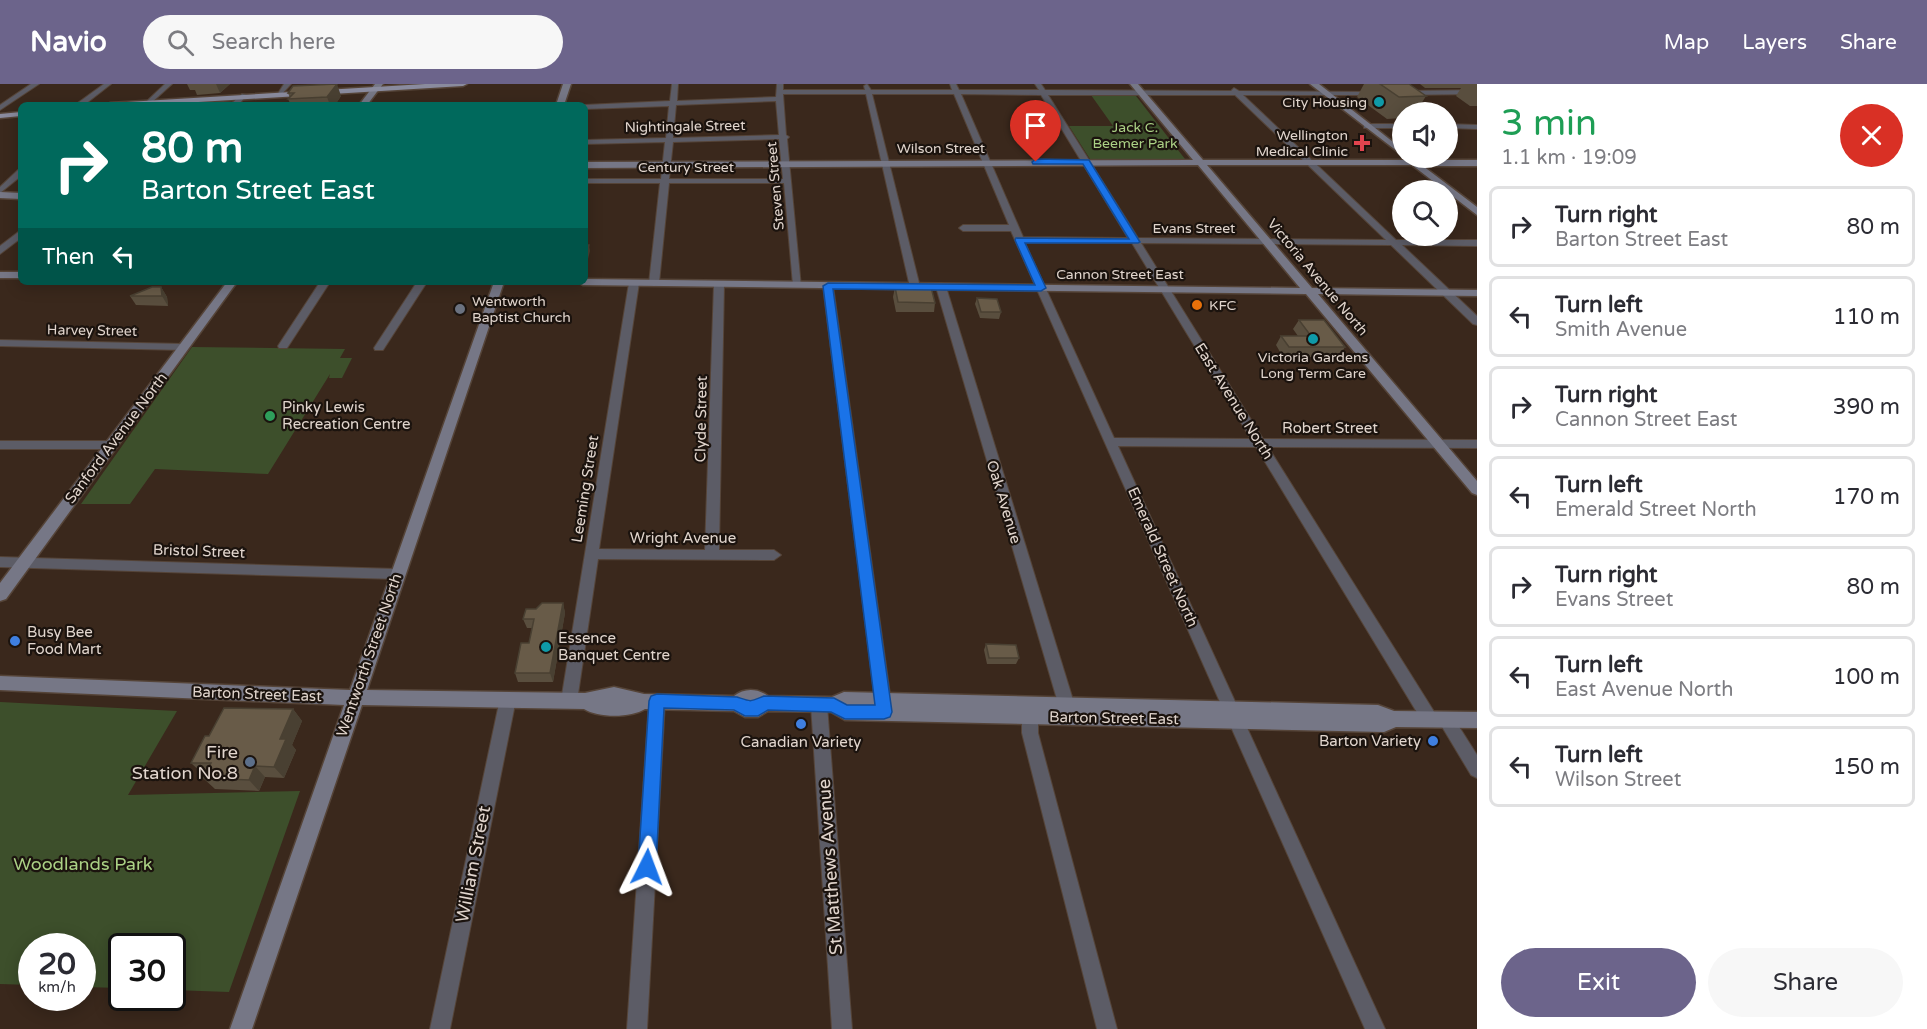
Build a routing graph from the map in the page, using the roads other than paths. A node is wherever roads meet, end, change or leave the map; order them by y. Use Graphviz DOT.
graph roads {
  1 [pos="36,84"];
  2 [pos="108,84"];
  3 [pos="169,84"];
  4 [pos="288,84"];
  5 [pos="463,84"];
  6 [pos="567,84"];
  7 [pos="675,84"];
  8 [pos="1134,84"];
  9 [pos="1228,84"];
  10 [pos="1314,84"];
  11 [pos="1410,84"];
  12 [pos="377,86"];
  13 [pos="868,88"];
  14 [pos="955,88"];
  15 [pos="1040,88"];
  16 [pos="780,92"];
  17 [pos="1141,92"];
  18 [pos="1325,92"];
  19 [pos="1237,93"];
  20 [pos="1382,93"];
  21 [pos="1392,93"];
  22 [pos="1422,93"];
  23 [pos="1477,93"];
  24 [pos="279,94"];
  25 [pos="244,96"];
  26 [pos="83,102"];
  27 [pos="149,102"];
  28 [pos="176,102"];
  29 [pos="237,102"];
  30 [pos="365,102"];
  31 [pos="561,102"];
  32 [pos="672,103"];
  33 [pos="588,107"];
  34 [pos="0,108"];
  35 [pos="18,114"];
  36 [pos="0,116"];
  37 [pos="1367,126"];
  38 [pos="1392,126"];
  39 [pos="1458,127"];
  40 [pos="1475,128"];
  41 [pos="785,137"];
  42 [pos="669,140"];
  43 [pos="588,142"];
  44 [pos="1392,145"];
  45 [pos="1392,161"];
  46 [pos="786,162"];
  47 [pos="886,162"];
  48 [pos="986,162"];
  49 [pos="1086,162"];
  50 [pos="1458,162"];
  51 [pos="1202,163"];
  52 [pos="1309,163"];
  53 [pos="1477,163"];
  54 [pos="666,164"];
  55 [pos="588,165"];
  56 [pos="1422,168"];
  57 [pos="18,175"];
  58 [pos="588,181"];
  59 [pos="664,181"];
  60 [pos="788,181"];
  61 [pos="0,193"];
  62 [pos="18,196"];
  63 [pos="1477,212"];
  64 [pos="963,228"];
  65 [pos="1014,228"];
  66 [pos="18,236"];
  67 [pos="1019,240"];
  68 [pos="1135,242"];
  69 [pos="1269,242"];
  70 [pos="1392,242"];
  71 [pos="1392,243"];
  72 [pos="1458,243"];
  73 [pos="1477,243"];
  74 [pos="1396,246"];
  75 [pos="0,251"];
  76 [pos="0,274"];
  77 [pos="18,275"];
  78 [pos="588,282"];
  79 [pos="634,283"];
  80 [pos="654,283"];
  81 [pos="719,284"];
  82 [pos="230,285"];
  83 [pos="323,285"];
  84 [pos="420,285"];
  85 [pos="498,285"];
  86 [pos="798,285"];
  87 [pos="828,286"];
  88 [pos="915,287"];
  89 [pos="940,287"];
  90 [pos="1041,288"];
  91 [pos="1165,289"];
  92 [pos="1310,291"];
  93 [pos="1446,292"];
  94 [pos="1477,292"];
  95 [pos="1477,322"];
  96 [pos="0,343"];
  97 [pos="283,346"];
  98 [pos="184,347"];
  99 [pos="379,348"];
  100 [pos="1111,442"];
  101 [pos="1260,443"];
  102 [pos="1438,444"];
  103 [pos="1477,444"];
  104 [pos="0,445"];
  105 [pos="110,445"];
  106 [pos="1477,490"];
  107 [pos="592,554"];
  108 [pos="712,555"];
  109 [pos="774,555"];
  110 [pos="0,562"];
  111 [pos="24,562"];
  112 [pos="396,574"];
  113 [pos="0,595"];
  114 [pos="0,683"];
  115 [pos="355,697"];
  116 [pos="508,699"];
  117 [pos="578,701"];
  118 [pos="650,701"];
  119 [pos="826,705"];
  120 [pos="883,707"];
  121 [pos="1030,710"];
  122 [pos="1069,711"];
  123 [pos="1232,714"];
  124 [pos="1438,719"];
  125 [pos="1477,720"];
  126 [pos="1477,770"];
  127 [pos="241,1029"];
  128 [pos="440,1029"];
  129 [pos="637,1029"];
  130 [pos="842,1029"];
  131 [pos="1107,1029"];
  132 [pos="1375,1029"];
  1 -- 34 [label="street"];
  2 -- 26 [label="street"];
  3 -- 27 [label="street"];
  4 -- 24 [label="street"];
  5 -- 12 [label="main road"];
  6 -- 31 [label="main road"];
  7 -- 32 [label="street"];
  8 -- 17 [label="main road, Victoria Avenue North"];
  9 -- 19 [label="street"];
  10 -- 18 [label="main road"];
  11 -- 22 [label="street"];
  12 -- 24 [label="main road"];
  12 -- 30 [label="main road"];
  13 -- 14 [label="street"];
  13 -- 16 [label="street"];
  13 -- 47 [label="street"];
  14 -- 15 [label="street"];
  14 -- 48 [label="street, Emerald Street North"];
  15 -- 17 [label="street"];
  15 -- 49 [label="street, East Avenue North"];
  16 -- 32 [label="street"];
  16 -- 41 [label="street, Steven Street"];
  17 -- 19 [label="street"];
  17 -- 51 [label="main road, Victoria Avenue North"];
  18 -- 19 [label="street"];
  18 -- 20 [label="street"];
  18 -- 37 [label="main road"];
  19 -- 52 [label="street"];
  21 -- 22 [label="street"];
  22 -- 23 [label="street"];
  24 -- 25 [label="main road"];
  25 -- 28 [label="main road"];
  25 -- 29 [label="street"];
  27 -- 28 [label="main road"];
  32 -- 33 [label="street"];
  32 -- 42 [label="street"];
  35 -- 36 [label="main road"];
  37 -- 38 [label="street"];
  37 -- 44 [label="main road"];
  39 -- 40 [label="street"];
  41 -- 42 [label="street, Nightingale Street"];
  41 -- 46 [label="street, Steven Street"];
  42 -- 43 [label="street, Nightingale Street"];
  42 -- 54 [label="street"];
  45 -- 52 [label="main road, Wilson Street"];
  46 -- 47 [label="main road, Wilson Street"];
  46 -- 54 [label="main road, Wilson Street"];
  46 -- 60 [label="street, Steven Street"];
  47 -- 48 [label="main road, Wilson Street"];
  47 -- 88 [label="street"];
  48 -- 49 [label="main road, Wilson Street"];
  48 -- 65 [label="street, Emerald Street North"];
  49 -- 51 [label="main road, Wilson Street"];
  49 -- 68 [label="street, East Avenue North"];
  50 -- 53 [label="main road, Wilson Street"];
  51 -- 52 [label="main road, Wilson Street"];
  51 -- 69 [label="main road, Victoria Avenue North"];
  52 -- 70 [label="street"];
  54 -- 55 [label="main road, Wilson Street"];
  54 -- 59 [label="street"];
  56 -- 63 [label="main road"];
  57 -- 61 [label="street"];
  58 -- 59 [label="street, Century Street"];
  59 -- 60 [label="street, Century Street"];
  59 -- 80 [label="street"];
  60 -- 86 [label="street, Steven Street"];
  61 -- 62 [label="main road"];
  64 -- 65 [label="street"];
  65 -- 67 [label="street, Emerald Street North"];
  66 -- 75 [label="street"];
  67 -- 68 [label="street, Evans Street"];
  67 -- 90 [label="street, Emerald Street North"];
  68 -- 69 [label="street, Evans Street"];
  68 -- 91 [label="street, East Avenue North"];
  69 -- 71 [label="street, Evans Street"];
  69 -- 92 [label="main road, Victoria Avenue North"];
  72 -- 73 [label="street, Evans Street"];
  74 -- 93 [label="street"];
  76 -- 77 [label="main road"];
  78 -- 79 [label="main road, Cannon Street East"];
  79 -- 80 [label="main road, Cannon Street East"];
  79 -- 107 [label="street, Leeming Street"];
  80 -- 81 [label="main road, Cannon Street East"];
  81 -- 86 [label="main road, Cannon Street East"];
  81 -- 108 [label="street, Clyde Street"];
  82 -- 98 [label="main road, Sanford Avenue North"];
  83 -- 97 [label="street"];
  84 -- 99 [label="street"];
  85 -- 112 [label="main road, Wentworth Street North"];
  86 -- 87 [label="main road, Cannon Street East"];
  87 -- 88 [label="main road, Cannon Street East"];
  87 -- 120 [label="street"];
  88 -- 89 [label="main road, Cannon Street East"];
  89 -- 90 [label="main road, Cannon Street East"];
  89 -- 122 [label="street, Oak Avenue"];
  90 -- 91 [label="main road, Cannon Street East"];
  90 -- 100 [label="street, Emerald Street North"];
  91 -- 92 [label="main road, Cannon Street East"];
  91 -- 101 [label="street, East Avenue North"];
  92 -- 93 [label="main road, Cannon Street East"];
  92 -- 102 [label="main road, Victoria Avenue North"];
  93 -- 94 [label="main road, Cannon Street East"];
  93 -- 95 [label="street"];
  96 -- 98 [label="street, Harvey Street"];
  98 -- 105 [label="main road, Sanford Avenue North"];
  100 -- 101 [label="street, Robert Street"];
  100 -- 123 [label="street, Emerald Street North"];
  101 -- 102 [label="street, Robert Street"];
  101 -- 124 [label="street, East Avenue North"];
  102 -- 103 [label="street, Robert Street"];
  102 -- 106 [label="main road, Victoria Avenue North"];
  104 -- 105 [label="street"];
  105 -- 111 [label="main road, Sanford Avenue North"];
  107 -- 108 [label="street, Wright Avenue"];
  107 -- 117 [label="street, Leeming Street"];
  108 -- 109 [label="street, Wright Avenue"];
  110 -- 111 [label="street, Bristol Street"];
  111 -- 112 [label="street, Bristol Street"];
  111 -- 113 [label="main road, Sanford Avenue North"];
  112 -- 115 [label="main road, Wentworth Street North"];
  114 -- 115 [label="main road, Barton Street East"];
  115 -- 116 [label="main road, Barton Street East"];
  115 -- 127 [label="main road, Wentworth Street North"];
  116 -- 117 [label="main road, Barton Street East"];
  116 -- 128 [label="street, William Street"];
  117 -- 118 [label="main road, Barton Street East"];
  118 -- 119 [label="main road, Barton Street East"];
  118 -- 129 [label="street"];
  119 -- 120 [label="main road, Barton Street East"];
  119 -- 130 [label="street, St Matthews Avenue"];
  120 -- 121 [label="main road, Barton Street East"];
  121 -- 122 [label="main road, Barton Street East"];
  121 -- 131 [label="street"];
  122 -- 123 [label="main road, Barton Street East"];
  123 -- 124 [label="main road, Barton Street East"];
  123 -- 132 [label="street, Emerald Street North"];
  124 -- 125 [label="main road, Barton Street East"];
  124 -- 126 [label="street, East Avenue North"];
}
